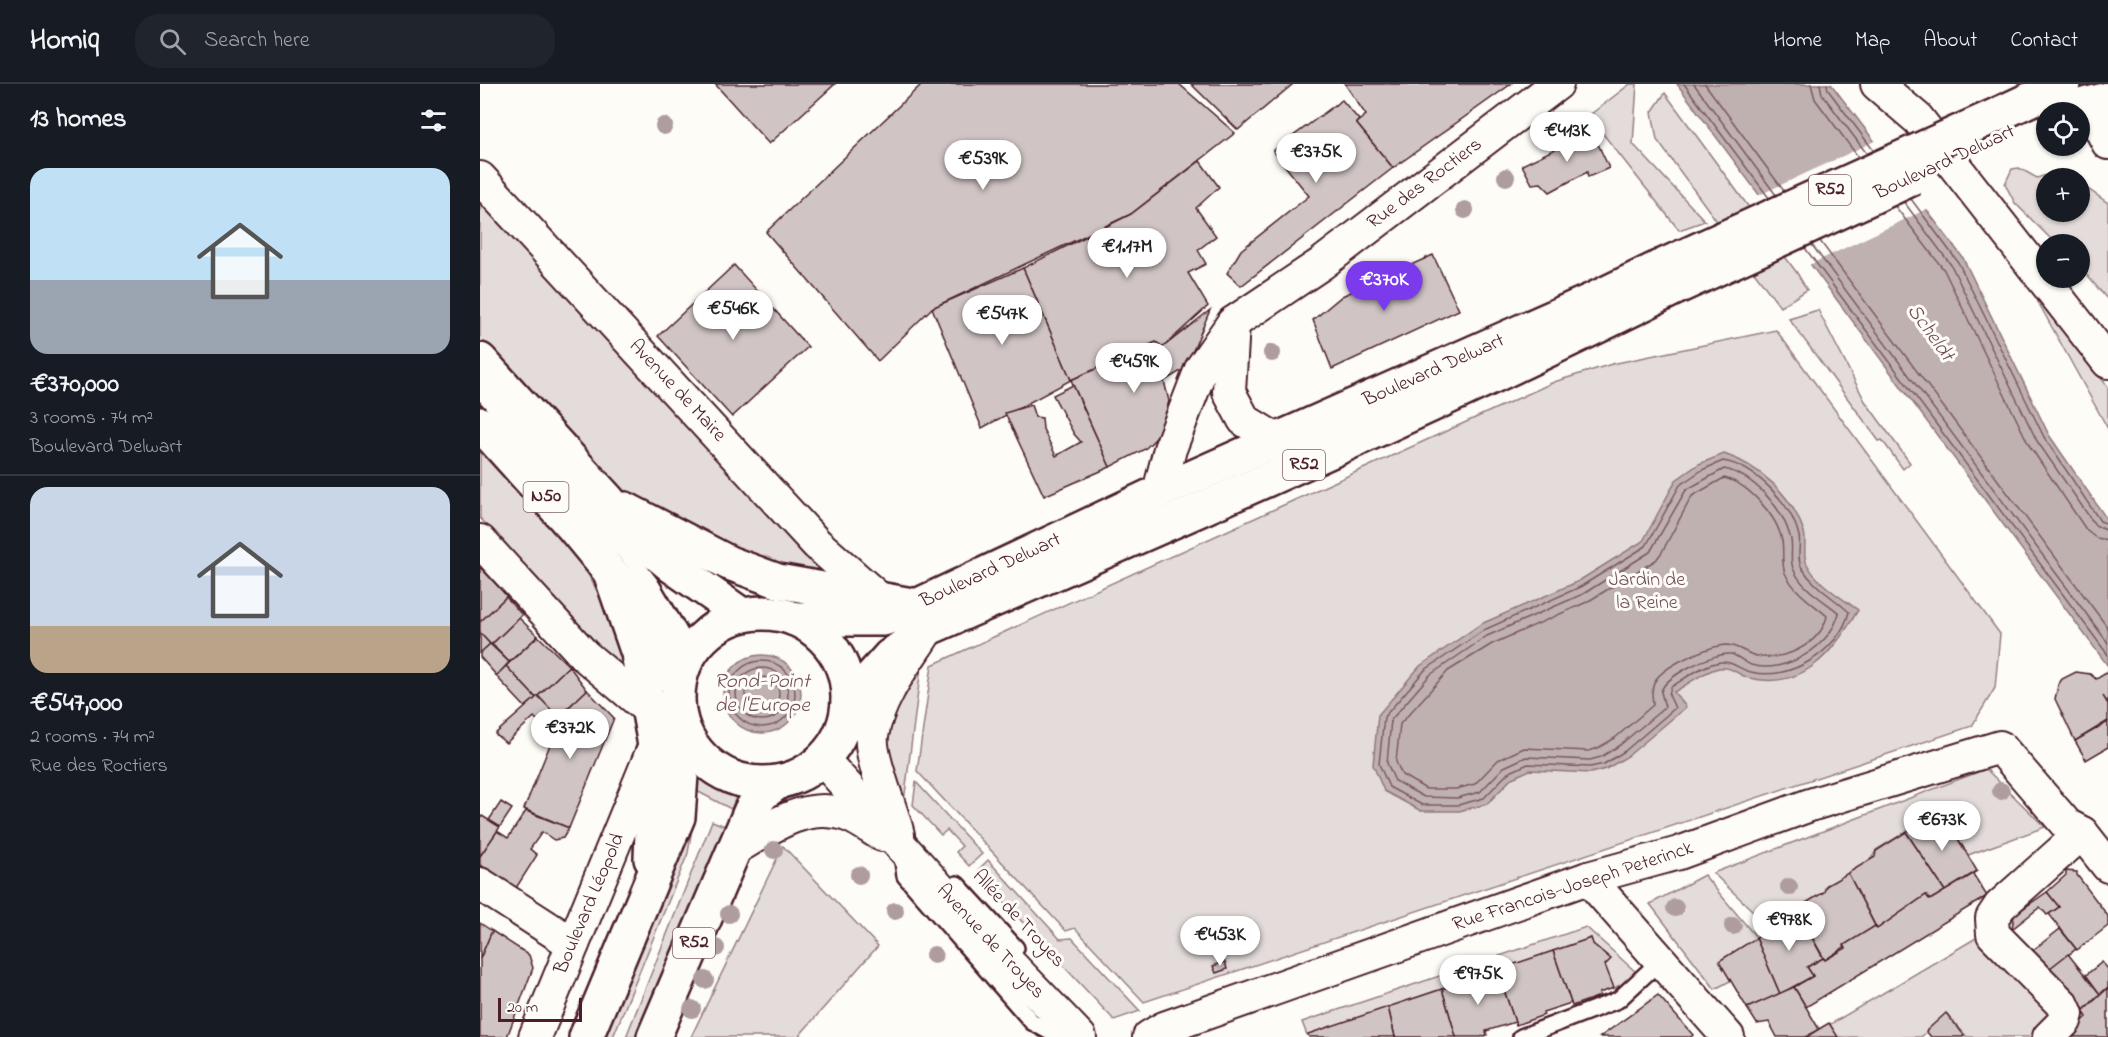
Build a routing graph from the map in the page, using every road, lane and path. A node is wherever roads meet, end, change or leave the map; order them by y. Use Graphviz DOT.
graph roads {
  1 [pos="1557,84"];
  2 [pos="1877,84"];
  3 [pos="2086,96"];
  4 [pos="2032,110"];
  5 [pos="2108,143"];
  6 [pos="480,178"];
  7 [pos="1667,277"];
  8 [pos="1233,323"];
  9 [pos="480,360"];
  10 [pos="2108,362"];
  11 [pos="480,390"];
  12 [pos="480,424"];
  13 [pos="1278,441"];
  14 [pos="1159,492"];
  15 [pos="608,500"];
  16 [pos="480,541"];
  17 [pos="610,572"];
  18 [pos="878,598"];
  19 [pos="742,615"];
  20 [pos="922,618"];
  21 [pos="795,619"];
  22 [pos="691,652"];
  23 [pos="678,687"];
  24 [pos="849,702"];
  25 [pos="647,708"];
  26 [pos="662,750"];
  27 [pos="823,760"];
  28 [pos="777,783"];
  29 [pos="2082,833"];
  30 [pos="906,837"];
  31 [pos="734,849"];
  32 [pos="2108,866"];
  33 [pos="1588,878"];
  34 [pos="480,884"];
  35 [pos="573,944"];
  36 [pos="1660,961"];
  37 [pos="535,1037"];
  38 [pos="586,1037"];
  39 [pos="654,1037"];
  40 [pos="1059,1037"];
  41 [pos="1080,1037"];
  42 [pos="1096,1037"];
  43 [pos="1149,1037"];
  44 [pos="1521,1037"];
  45 [pos="1728,1037"];
  46 [pos="2049,1037"];
  1 -- 8 [label="street, Rue des Roctiers"];
  2 -- 10 [label="street"];
  3 -- 4 [label="main road, Boulevard Delwart / R52"];
  3 -- 5 [label="street"];
  4 -- 7 [label="main road, Boulevard Delwart / R52, bridge"];
  6 -- 18 [label="street, Avenue de Maire"];
  7 -- 13 [label="main road, Boulevard Delwart / R52"];
  7 -- 20 [label="main road, Boulevard Delwart / R52"];
  8 -- 13 [label="street"];
  8 -- 14 [label="street, Rue des Roctiers"];
  9 -- 15 [label="main road, N50"];
  11 -- 22 [label="lane"];
  12 -- 17 [label="main road, N50"];
  13 -- 14 [label="main road, Boulevard Delwart / R52"];
  14 -- 20 [label="main road, Boulevard Delwart / R52"];
  15 -- 18 [label="main road"];
  15 -- 19 [label="main road, N50"];
  16 -- 25 [label="street"];
  17 -- 23 [label="main road, N50"];
  17 -- 25 [label="main road"];
  18 -- 20 [label="main road"];
  19 -- 21 [label="main road, R52"];
  19 -- 22 [label="main road, R52"];
  20 -- 21 [label="main road, Boulevard Delwart / R52"];
  20 -- 24 [label="main road, Boulevard Delwart / R52"];
  20 -- 30 [label="street, Boulevard Delwart"];
  21 -- 24 [label="main road, R52"];
  22 -- 23 [label="main road, R52"];
  23 -- 26 [label="main road, R52"];
  24 -- 27 [label="main road, R52"];
  25 -- 26 [label="main road"];
  26 -- 28 [label="main road, R52"];
  26 -- 35 [label="street, Boulevard Léopold"];
  26 -- 38 [label="main road, R52"];
  27 -- 28 [label="main road, R52"];
  27 -- 30 [label="street, Avenue de Troyes"];
  28 -- 31 [label="main road, R52"];
  29 -- 32 [label="street"];
  29 -- 33 [label="street, Rue Francois-Joseph Peterinck"];
  29 -- 46 [label="street"];
  30 -- 31 [label="street, Avenue de Troyes"];
  30 -- 40 [label="lane"];
  30 -- 41 [label="street, Avenue de Troyes"];
  30 -- 42 [label="lane, Allée de Troyes"];
  31 -- 39 [label="main road, R52"];
  33 -- 36 [label="street"];
  33 -- 43 [label="street, Rue Francois-Joseph Peterinck"];
  34 -- 35 [label="street"];
  35 -- 37 [label="street, Boulevard Léopold"];
  36 -- 44 [label="lane"];
  36 -- 45 [label="street"];
}
